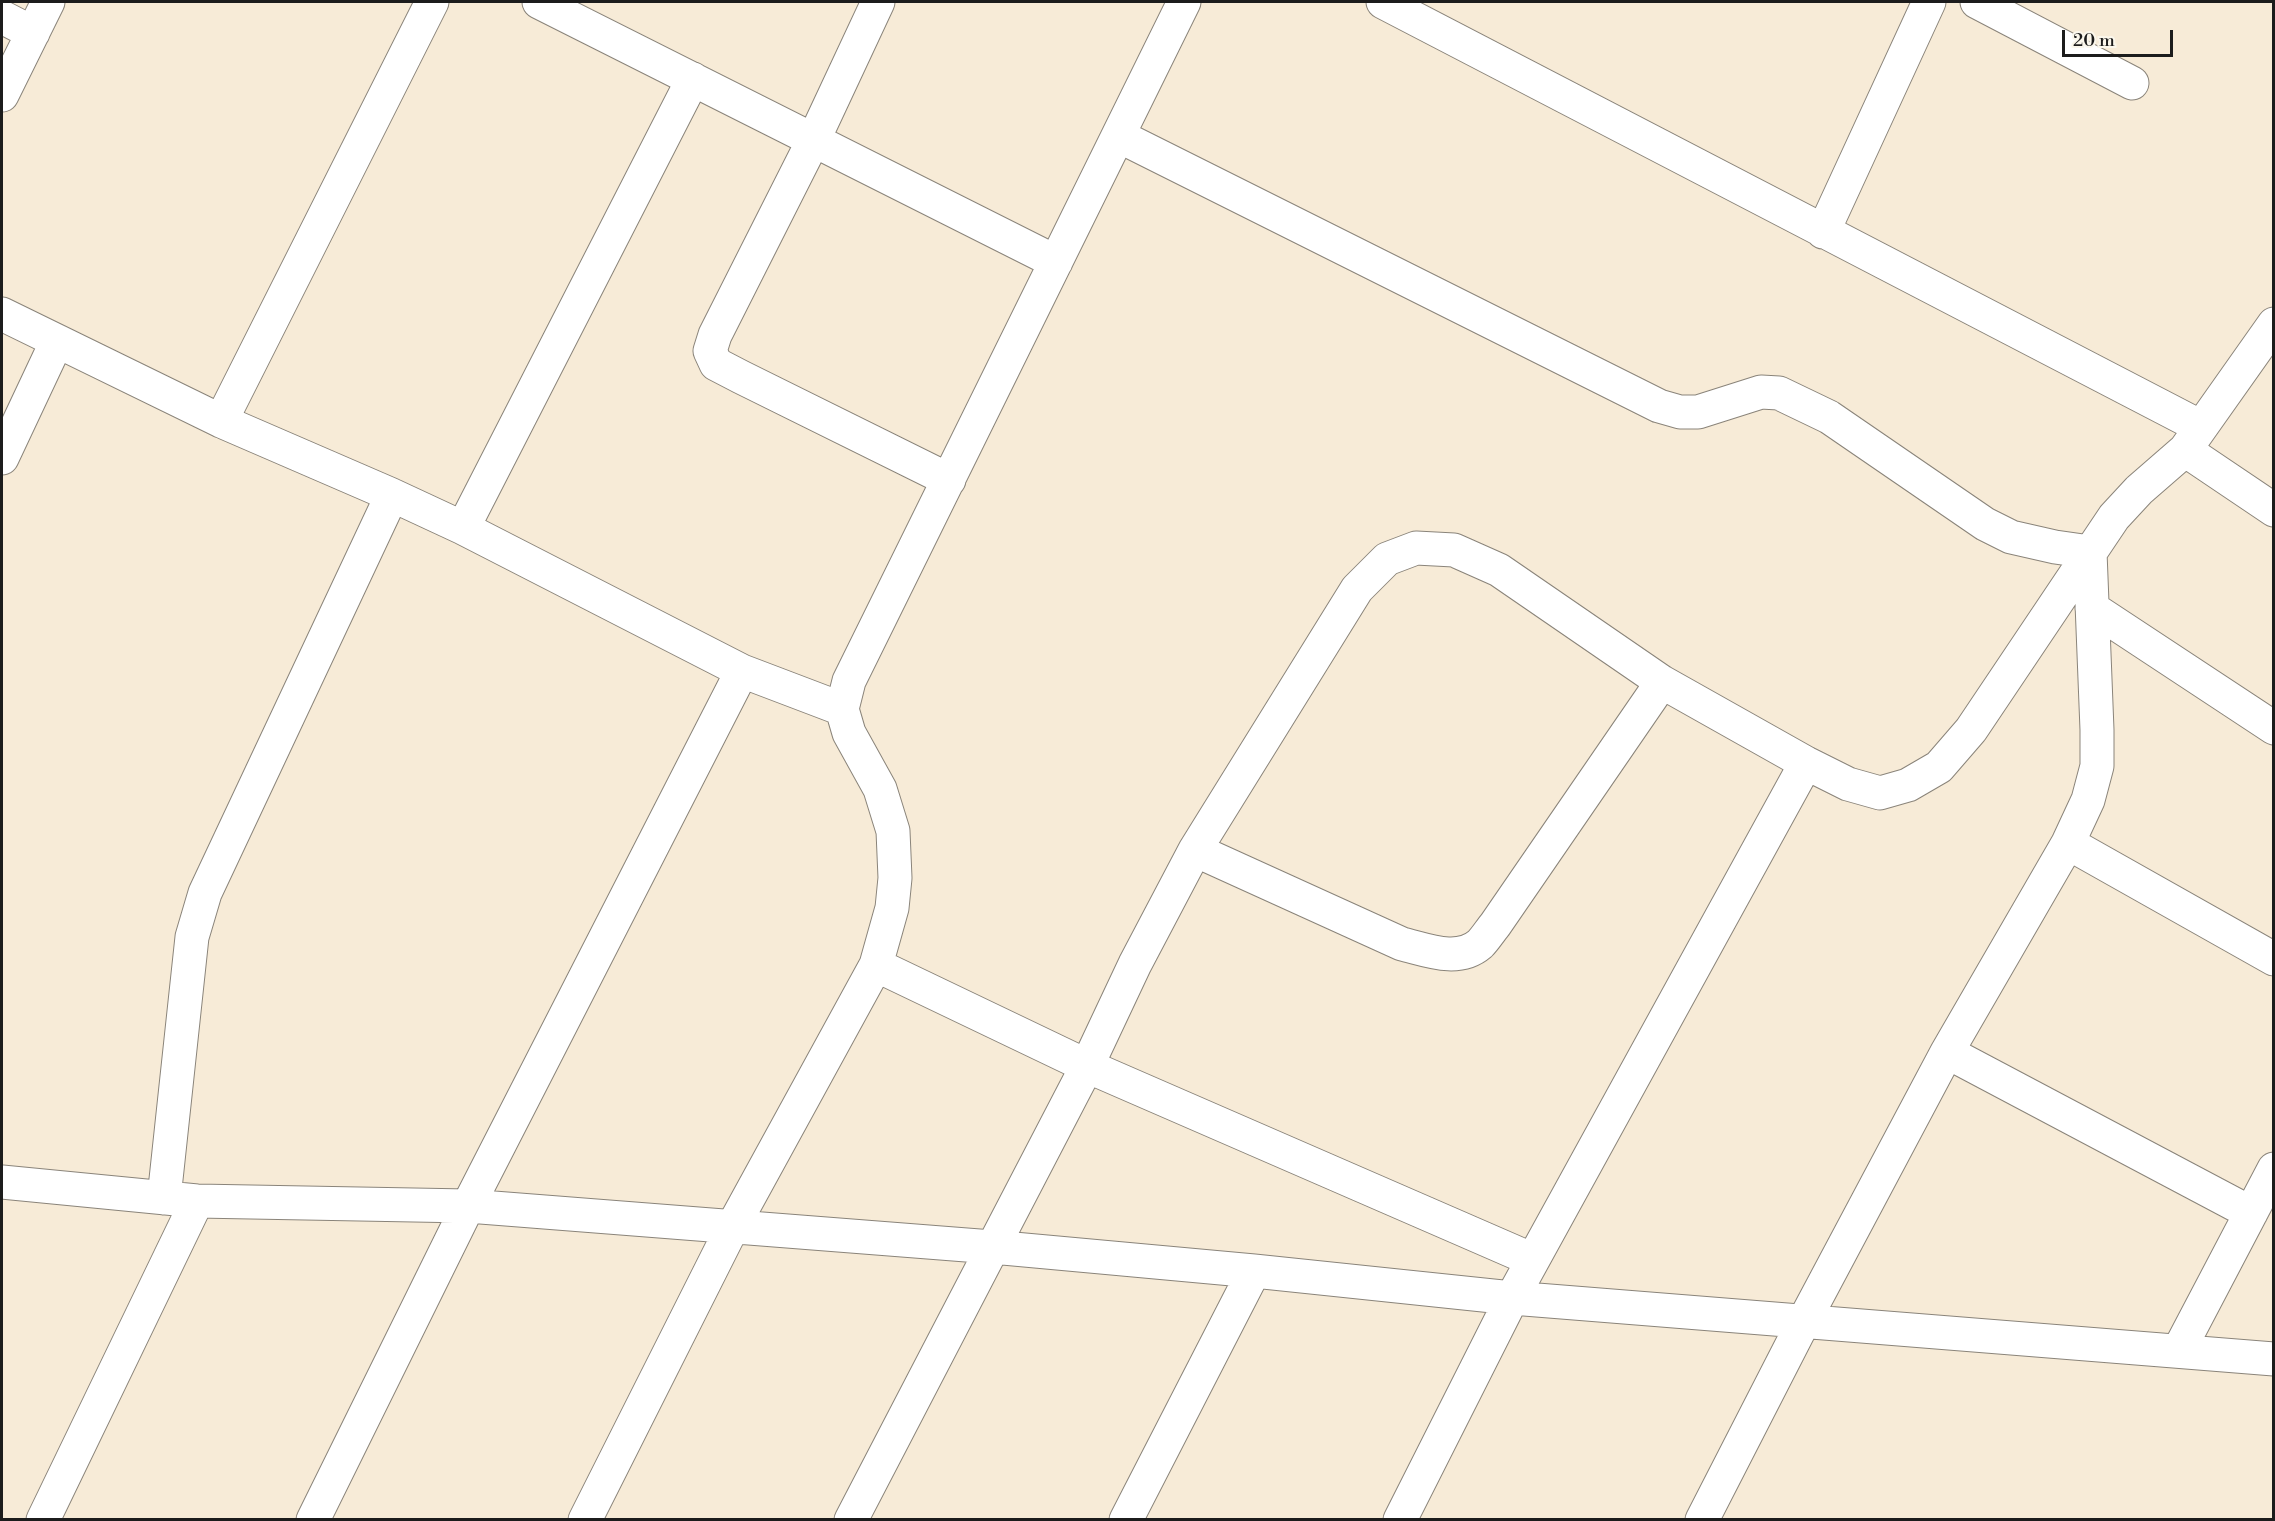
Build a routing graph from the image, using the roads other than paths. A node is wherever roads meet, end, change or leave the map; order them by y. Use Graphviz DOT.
graph roads {
  1 [pos="48,2"];
  2 [pos="432,2"];
  3 [pos="539,2"];
  4 [pos="878,2"];
  5 [pos="1185,2"];
  6 [pos="1383,2"];
  7 [pos="1929,2"];
  8 [pos="1977,2"];
  9 [pos="1425,11"];
  10 [pos="2,17"];
  11 [pos="33,33"];
  12 [pos="693,79"];
  13 [pos="2132,83"];
  14 [pos="2,95"];
  15 [pos="1119,136"];
  16 [pos="814,139"];
  17 [pos="1823,232"];
  18 [pos="1056,262"];
  19 [pos="2,314"];
  20 [pos="2274,324"];
  21 [pos="57,341"];
  22 [pos="221,421"];
  23 [pos="2193,439"];
  24 [pos="2,459"];
  25 [pos="949,480"];
  26 [pos="392,495"];
  27 [pos="2274,510"];
  28 [pos="463,528"];
  29 [pos="2090,552"];
  30 [pos="2092,608"];
  31 [pos="742,671"];
  32 [pos="1662,682"];
  33 [pos="842,709"];
  34 [pos="2274,728"];
  35 [pos="1806,763"];
  36 [pos="2068,843"];
  37 [pos="1195,850"];
  38 [pos="2274,959"];
  39 [pos="876,965"];
  40 [pos="1947,1052"];
  41 [pos="1087,1066"];
  42 [pos="2274,1169"];
  43 [pos="2,1182"];
  44 [pos="164,1198"];
  45 [pos="197,1201"];
  46 [pos="468,1206"];
  47 [pos="2251,1213"];
  48 [pos="732,1228"];
  49 [pos="992,1247"];
  50 [pos="1533,1260"];
  51 [pos="1254,1271"];
  52 [pos="1512,1298"];
  53 [pos="1804,1321"];
  54 [pos="2179,1350"];
  55 [pos="2274,1359"];
  56 [pos="43,1520"];
  57 [pos="313,1520"];
  58 [pos="585,1520"];
  59 [pos="851,1520"];
  60 [pos="1126,1520"];
  61 [pos="1400,1520"];
  62 [pos="1702,1520"];
  1 -- 11 [label="street"];
  2 -- 22 [label="street"];
  3 -- 12 [label="street"];
  4 -- 16 [label="street"];
  5 -- 15 [label="street"];
  6 -- 9 [label="street"];
  7 -- 17 [label="street"];
  8 -- 13 [label="street"];
  9 -- 17 [label="street"];
  10 -- 11 [label="street"];
  11 -- 14 [label="street"];
  12 -- 16 [label="street"];
  12 -- 28 [label="street"];
  15 -- 18 [label="street"];
  15 -- 29 [label="street"];
  16 -- 18 [label="street"];
  16 -- 25 [label="street"];
  17 -- 23 [label="street"];
  18 -- 25 [label="street"];
  19 -- 21 [label="street"];
  20 -- 23 [label="street"];
  21 -- 22 [label="street"];
  21 -- 24 [label="street"];
  22 -- 26 [label="street"];
  23 -- 27 [label="street"];
  23 -- 29 [label="street"];
  25 -- 33 [label="street"];
  26 -- 28 [label="street"];
  26 -- 44 [label="street"];
  28 -- 31 [label="street"];
  29 -- 30 [label="street"];
  29 -- 35 [label="street"];
  30 -- 34 [label="street"];
  30 -- 36 [label="street"];
  31 -- 33 [label="street"];
  31 -- 46 [label="street"];
  32 -- 35 [label="street"];
  32 -- 37 [label="street"];
  32 -- 37 [label="street"];
  33 -- 39 [label="street"];
  35 -- 50 [label="street"];
  36 -- 38 [label="street"];
  36 -- 40 [label="street"];
  37 -- 41 [label="street"];
  39 -- 41 [label="street"];
  39 -- 48 [label="street"];
  40 -- 47 [label="street"];
  40 -- 53 [label="street"];
  41 -- 49 [label="street"];
  41 -- 50 [label="street"];
  42 -- 47 [label="street"];
  43 -- 44 [label="street"];
  44 -- 45 [label="street"];
  45 -- 46 [label="street"];
  45 -- 56 [label="street"];
  46 -- 48 [label="street"];
  46 -- 57 [label="street"];
  47 -- 54 [label="street"];
  48 -- 49 [label="street"];
  48 -- 58 [label="street"];
  49 -- 51 [label="street"];
  49 -- 59 [label="street"];
  50 -- 52 [label="street"];
  51 -- 52 [label="street"];
  51 -- 60 [label="street"];
  52 -- 53 [label="street"];
  52 -- 61 [label="street"];
  53 -- 54 [label="street"];
  53 -- 62 [label="street"];
  54 -- 55 [label="street"];
}
